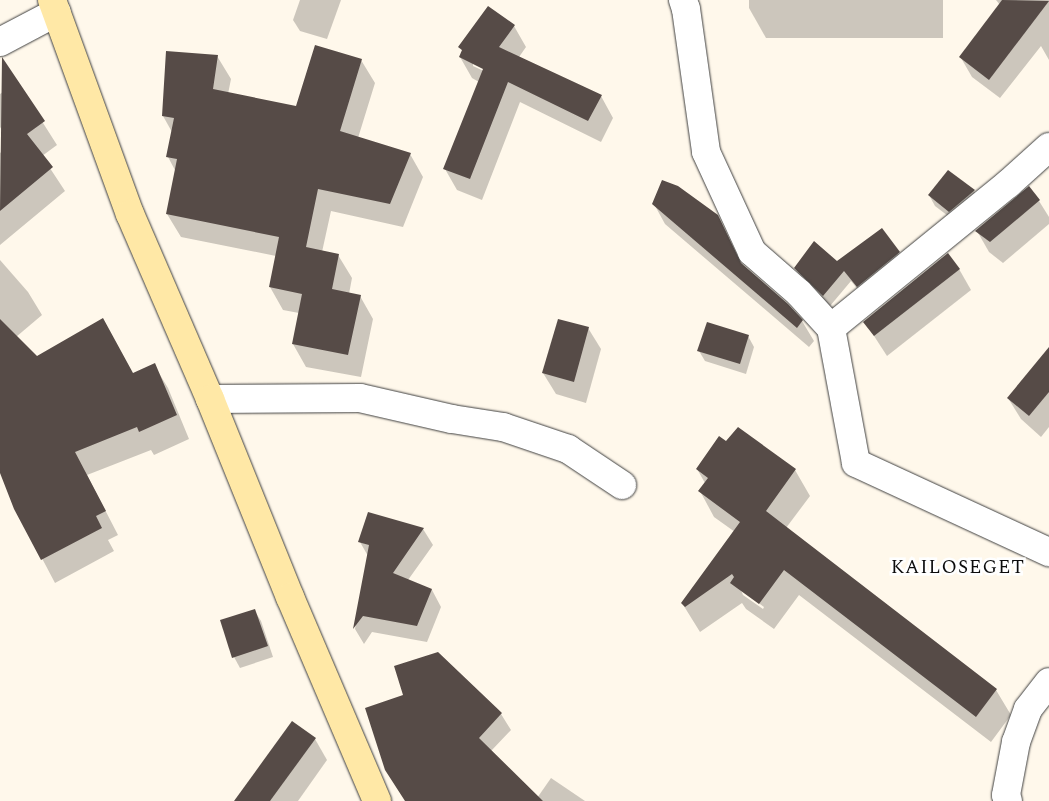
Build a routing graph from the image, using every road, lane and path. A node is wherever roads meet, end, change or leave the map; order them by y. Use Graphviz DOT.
graph roads {
  1 [pos="682,0"];
  2 [pos="54,6"];
  3 [pos="0,42"];
  4 [pos="1049,147"];
  5 [pos="831,328"];
  6 [pos="210,399"];
  7 [pos="622,486"];
  8 [pos="1049,552"];
  9 [pos="1049,682"];
  10 [pos="377,801"];
  11 [pos="1008,801"];
  1 -- 5 [label="street"];
  2 -- 3 [label="street"];
  2 -- 6 [label="street"];
  4 -- 5 [label="street"];
  5 -- 8 [label="street"];
  6 -- 7 [label="street"];
  6 -- 10 [label="street"];
  9 -- 11 [label="street"];
}
